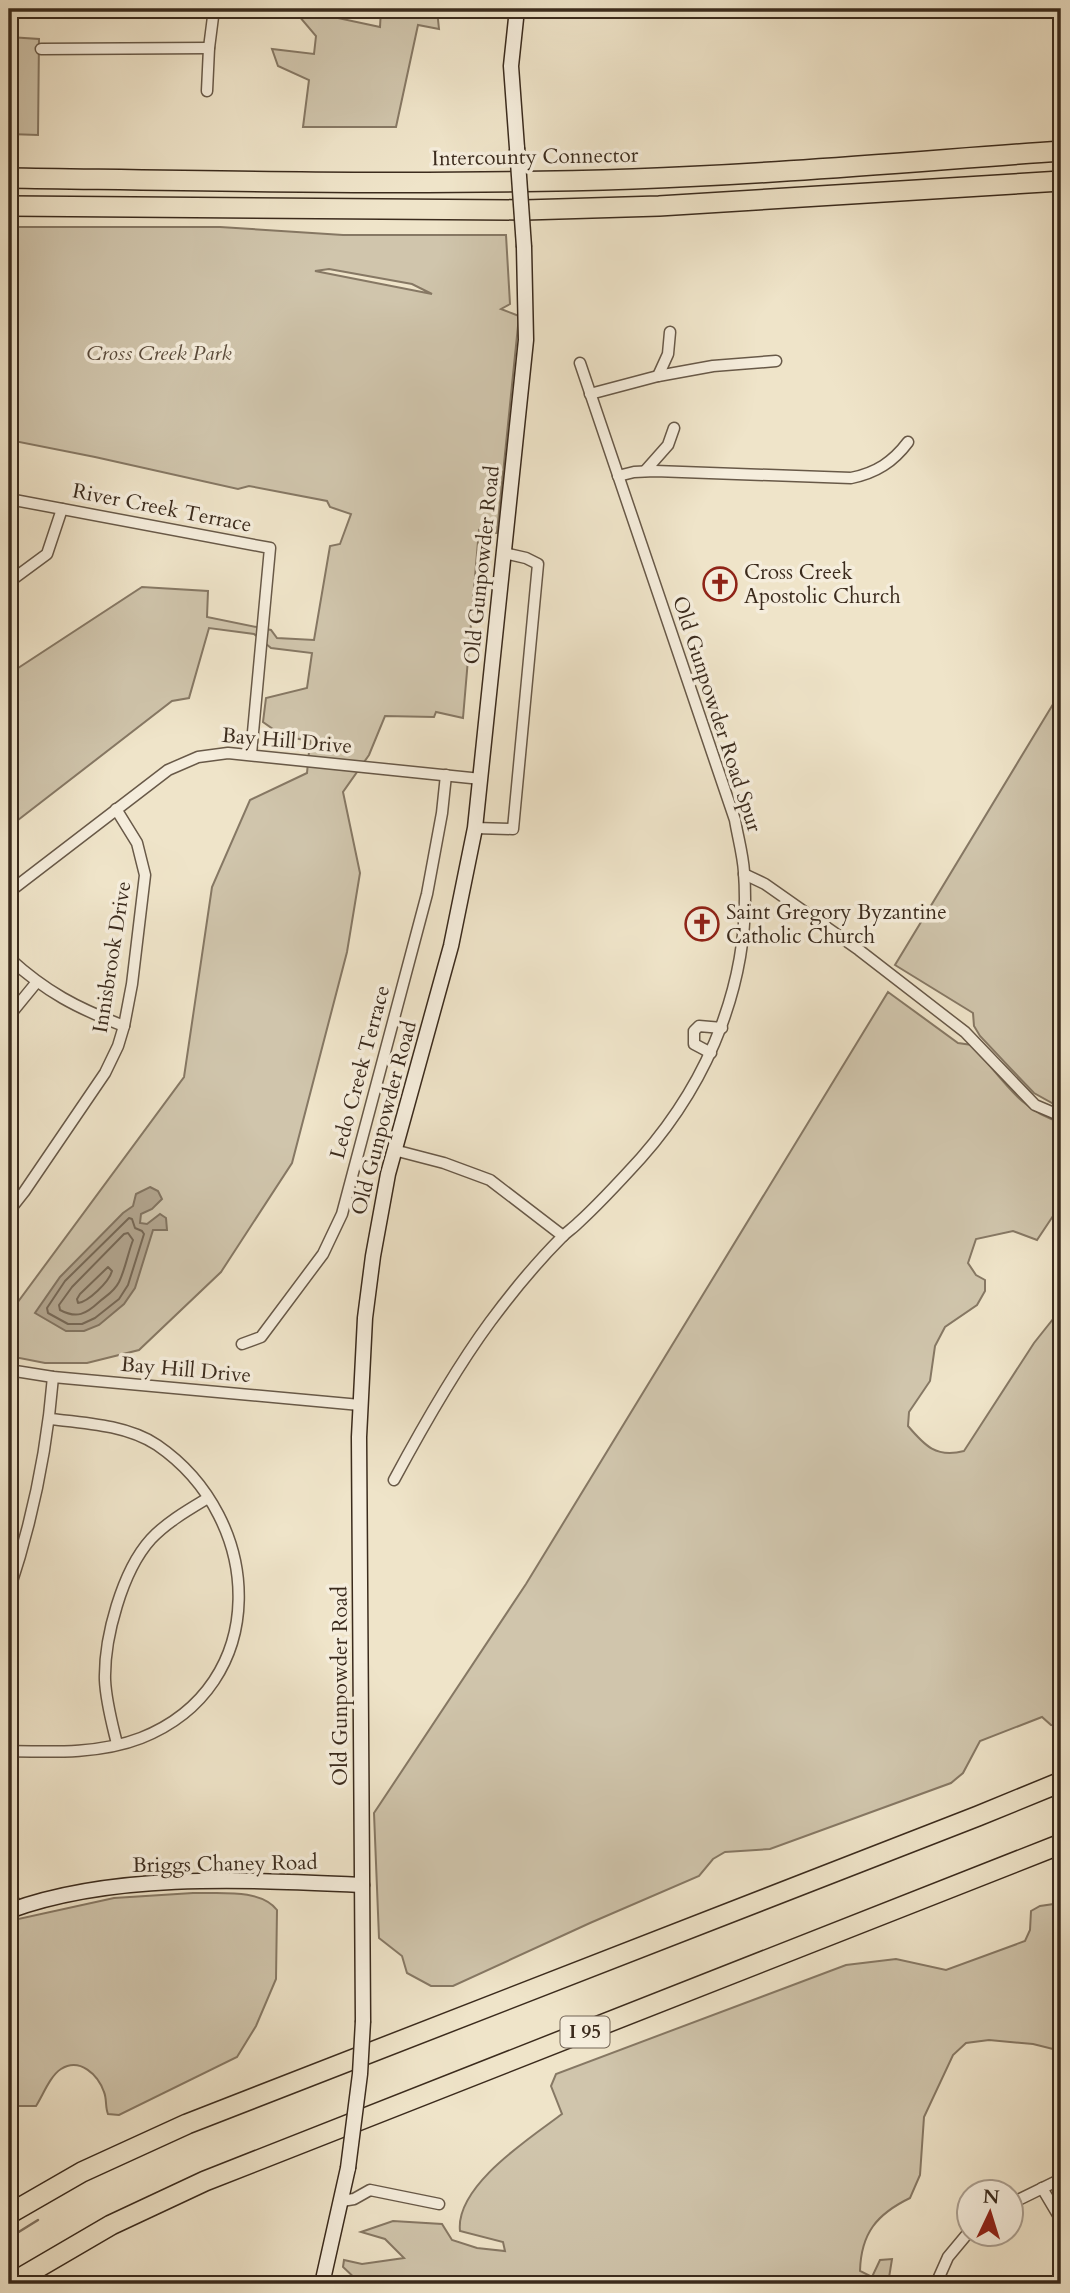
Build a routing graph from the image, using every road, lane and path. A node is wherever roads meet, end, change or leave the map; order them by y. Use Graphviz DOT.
graph roads {
  1 [pos="214,9"];
  2 [pos="517,9"];
  3 [pos="209,48"];
  4 [pos="41,49"];
  5 [pos="207,91"];
  6 [pos="1061,151"];
  7 [pos="9,178"];
  8 [pos="1061,181"];
  9 [pos="9,206"];
  10 [pos="670,332"];
  11 [pos="776,361"];
  12 [pos="580,363"];
  13 [pos="658,376"];
  14 [pos="590,394"];
  15 [pos="674,428"];
  16 [pos="908,442"];
  17 [pos="645,471"];
  18 [pos="618,476"];
  19 [pos="9,499"];
  20 [pos="62,509"];
  21 [pos="504,553"];
  22 [pos="9,582"];
  23 [pos="251,754"];
  24 [pos="446,775"];
  25 [pos="481,779"];
  26 [pos="116,809"];
  27 [pos="475,828"];
  28 [pos="744,874"];
  29 [pos="9,892"];
  30 [pos="9,958"];
  31 [pos="36,983"];
  32 [pos="9,1016"];
  33 [pos="124,1026"];
  34 [pos="722,1028"];
  35 [pos="711,1053"];
  36 [pos="1061,1116"];
  37 [pos="394,1150"];
  38 [pos="9,1210"];
  39 [pos="563,1236"];
  40 [pos="242,1344"];
  41 [pos="9,1370"];
  42 [pos="53,1377"];
  43 [pos="360,1405"];
  44 [pos="50,1419"];
  45 [pos="394,1480"];
  46 [pos="208,1497"];
  47 [pos="9,1591"];
  48 [pos="117,1744"];
  49 [pos="9,1751"];
  50 [pos="1061,1782"];
  51 [pos="1061,1844"];
  52 [pos="362,1885"];
  53 [pos="9,1888"];
  54 [pos="13,1910"];
  55 [pos="1061,2179"];
  56 [pos="1042,2188"];
  57 [pos="1024,2197"];
  58 [pos="342,2201"];
  59 [pos="439,2204"];
  60 [pos="9,2214"];
  61 [pos="1061,2220"];
  62 [pos="111,2225"];
  63 [pos="956,2248"];
  64 [pos="10,2284"];
  65 [pos="19,2284"];
  66 [pos="322,2284"];
  67 [pos="936,2284"];
  1 -- 3 [label="street"];
  2 -- 21 [label="main road, Old Gunpowder Road, bridge"];
  3 -- 4 [label="street"];
  3 -- 5 [label="street"];
  6 -- 7 [label="highway, Intercounty Connector"];
  8 -- 9 [label="highway"];
  10 -- 13 [label="street"];
  11 -- 13 [label="street"];
  12 -- 14 [label="street, Old Gunpowder Road Spur"];
  13 -- 14 [label="street"];
  14 -- 18 [label="street, Old Gunpowder Road Spur"];
  15 -- 17 [label="street"];
  16 -- 17 [label="street"];
  17 -- 18 [label="street"];
  18 -- 28 [label="street, Old Gunpowder Road Spur"];
  19 -- 20 [label="street, River Creek Terrace"];
  20 -- 22 [label="street"];
  20 -- 23 [label="street, River Creek Terrace"];
  21 -- 25 [label="main road, Old Gunpowder Road"];
  21 -- 27 [label="street"];
  23 -- 24 [label="street, Bay Hill Drive"];
  23 -- 26 [label="street, Bay Hill Drive"];
  24 -- 25 [label="street, Bay Hill Drive"];
  24 -- 40 [label="street, Ledo Creek Terrace"];
  25 -- 27 [label="main road, Old Gunpowder Road"];
  26 -- 29 [label="street, Bay Hill Drive"];
  26 -- 33 [label="street, Innisbrook Drive"];
  27 -- 37 [label="main road, Old Gunpowder Road"];
  28 -- 34 [label="street, Old Gunpowder Road Spur"];
  28 -- 36 [label="street"];
  30 -- 31 [label="street"];
  31 -- 32 [label="street"];
  31 -- 33 [label="street"];
  33 -- 38 [label="street, Innisbrook Drive"];
  34 -- 35 [label="street, Old Gunpowder Road Spur"];
  34 -- 35 [label="street"];
  35 -- 39 [label="street, Old Gunpowder Road Spur"];
  37 -- 39 [label="street"];
  37 -- 43 [label="main road, Old Gunpowder Road"];
  39 -- 45 [label="street, Old Gunpowder Road Spur"];
  41 -- 42 [label="street, Bay Hill Drive"];
  42 -- 43 [label="street, Bay Hill Drive"];
  42 -- 44 [label="street"];
  43 -- 52 [label="main road, Old Gunpowder Road"];
  44 -- 46 [label="street"];
  44 -- 47 [label="street"];
  46 -- 48 [label="street"];
  46 -- 48 [label="street"];
  48 -- 49 [label="street"];
  50 -- 60 [label="highway"];
  51 -- 62 [label="highway, I 95"];
  52 -- 54 [label="main road, Briggs Chaney Road"];
  52 -- 58 [label="main road, Old Gunpowder Road, bridge"];
  53 -- 54 [label="street"];
  55 -- 56 [label="street"];
  56 -- 57 [label="street"];
  56 -- 61 [label="street"];
  58 -- 59 [label="street"];
  58 -- 66 [label="main road, Old Gunpowder Road"];
  62 -- 64 [label="highway, I 95"];
  62 -- 65 [label="highway"];
  63 -- 67 [label="street"];
}
